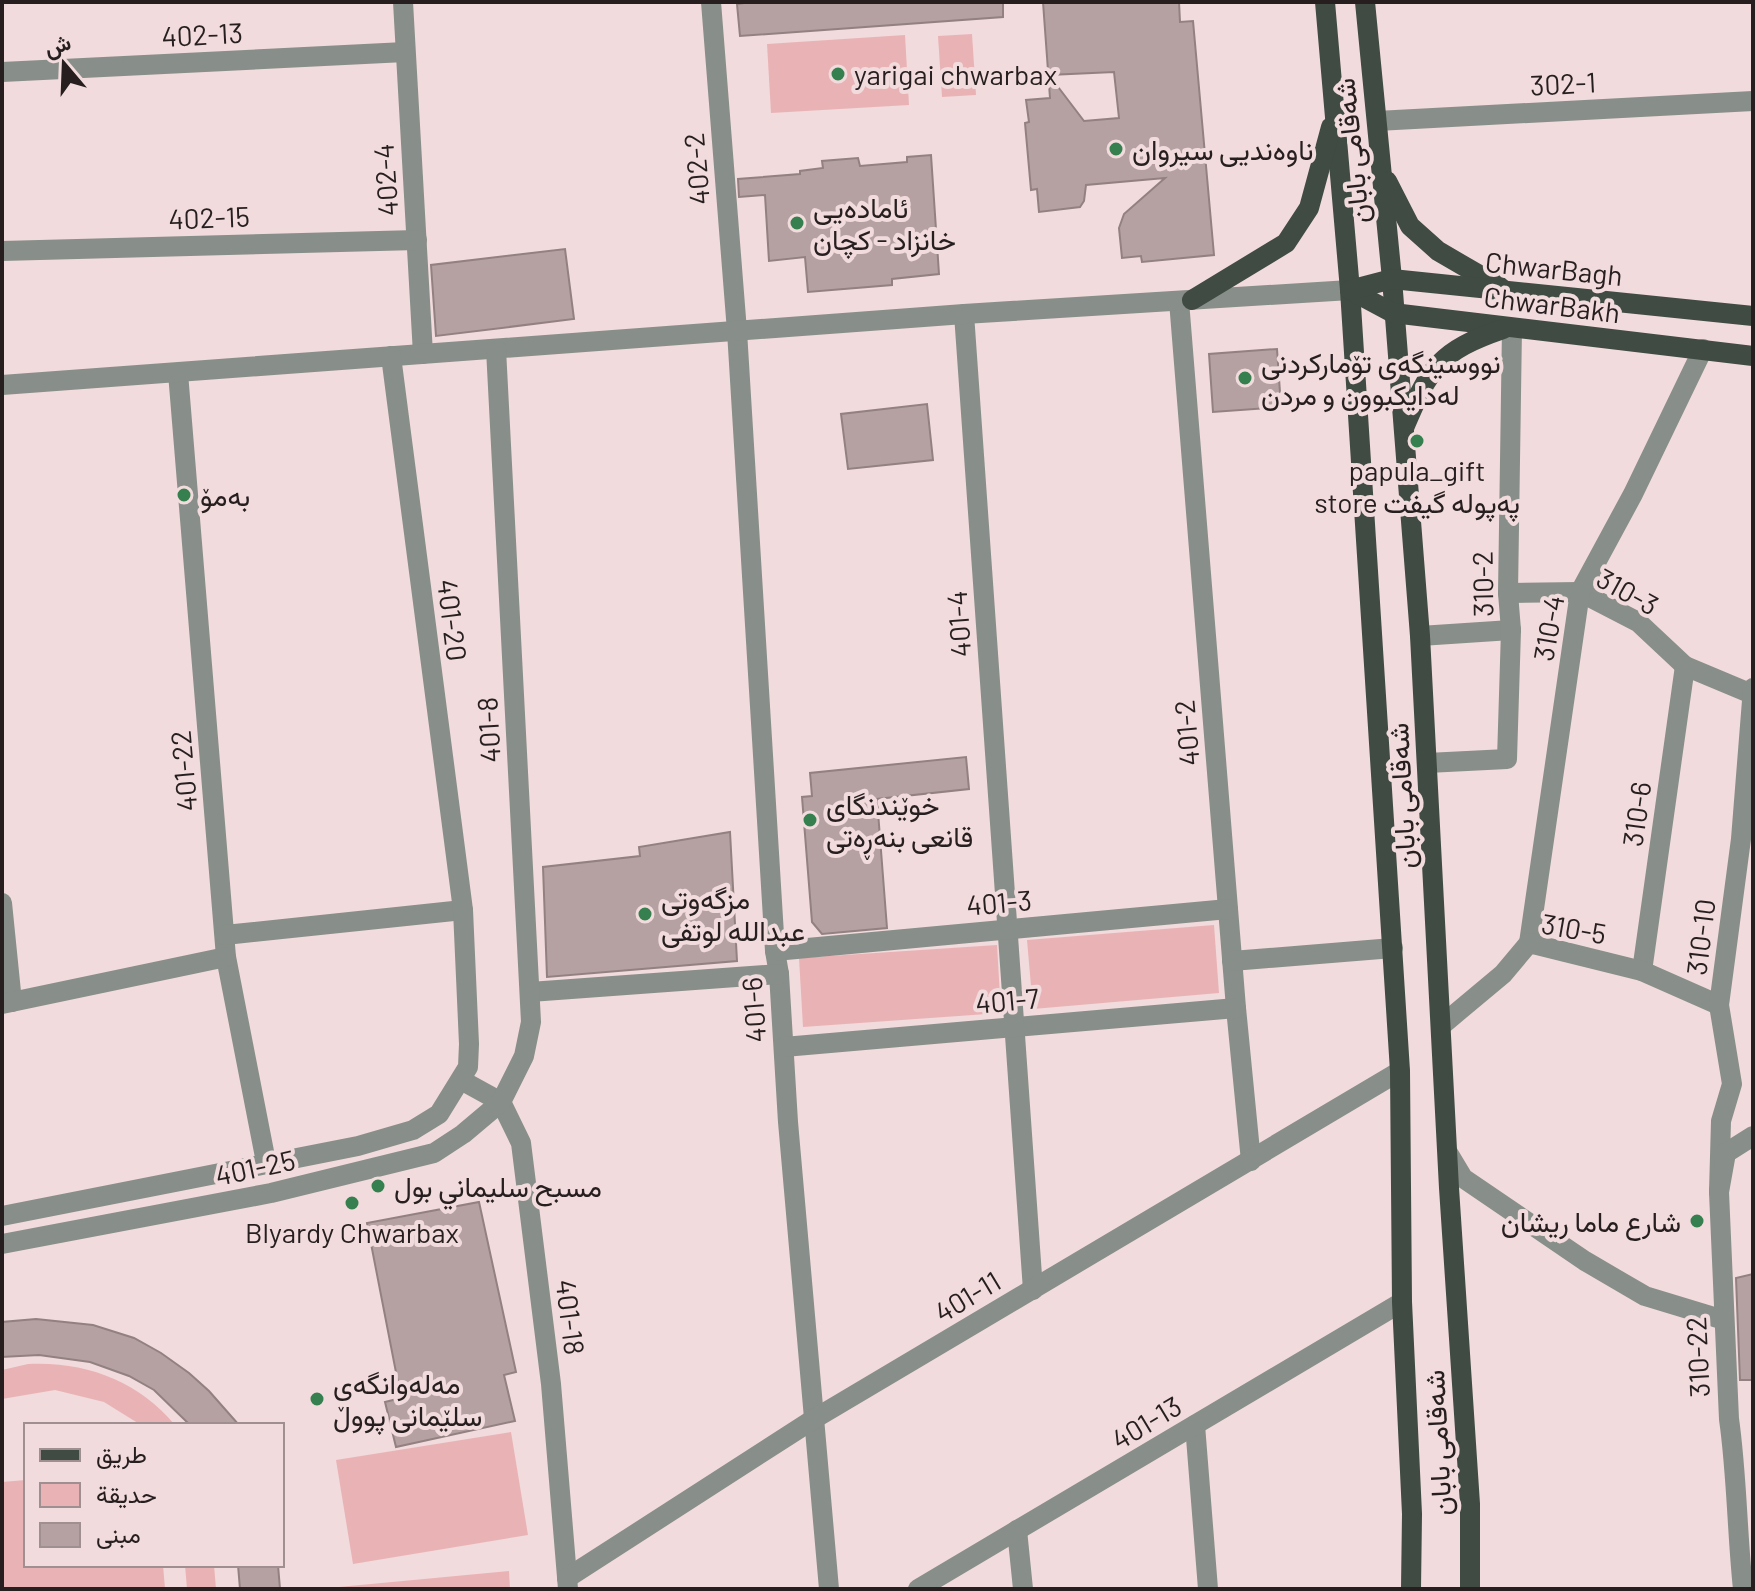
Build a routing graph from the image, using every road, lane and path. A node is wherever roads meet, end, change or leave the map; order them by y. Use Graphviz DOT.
graph roads {
  1 [pos="403,2"];
  2 [pos="711,2"];
  3 [pos="1325,2"];
  4 [pos="1365,2"];
  5 [pos="405,52"];
  6 [pos="2,72"];
  7 [pos="1753,101"];
  8 [pos="1335,111"];
  9 [pos="1377,121"];
  10 [pos="1381,169"];
  11 [pos="417,240"];
  12 [pos="2,251"];
  13 [pos="1392,279"];
  14 [pos="1350,290"];
  15 [pos="1507,291"];
  16 [pos="1185,300"];
  17 [pos="1393,313"];
  18 [pos="964,314"];
  19 [pos="1753,316"];
  20 [pos="1510,328"];
  21 [pos="737,331"];
  22 [pos="496,349"];
  23 [pos="1703,349"];
  24 [pos="423,354"];
  25 [pos="391,356"];
  26 [pos="1753,356"];
  27 [pos="178,373"];
  28 [pos="2,385"];
  29 [pos="1402,431"];
  30 [pos="1580,592"];
  31 [pos="1508,593"];
  32 [pos="1511,630"];
  33 [pos="1420,636"];
  34 [pos="1685,666"];
  35 [pos="1752,691"];
  36 [pos="1427,763"];
  37 [pos="2,903"];
  38 [pos="1228,909"];
  39 [pos="463,910"];
  40 [pos="1008,930"];
  41 [pos="225,935"];
  42 [pos="1529,943"];
  43 [pos="1393,948"];
  44 [pos="775,951"];
  45 [pos="226,957"];
  46 [pos="1232,961"];
  47 [pos="1642,971"];
  48 [pos="779,974"];
  49 [pos="530,992"];
  50 [pos="7,1003"];
  51 [pos="1719,1005"];
  52 [pos="1236,1008"];
  53 [pos="1442,1025"];
  54 [pos="1016,1027"];
  55 [pos="784,1047"];
  56 [pos="1400,1071"];
  57 [pos="461,1080"];
  58 [pos="501,1102"];
  59 [pos="1753,1136"];
  60 [pos="1448,1153"];
  61 [pos="1251,1161"];
  62 [pos="266,1162"];
  63 [pos="1719,1192"];
  64 [pos="2,1216"];
  65 [pos="2,1244"];
  66 [pos="1033,1290"];
  67 [pos="1402,1302"];
  68 [pos="1724,1320"];
  69 [pos="814,1419"];
  70 [pos="1195,1425"];
  71 [pos="1744,1453"];
  72 [pos="1017,1530"];
  73 [pos="568,1584"];
  74 [pos="829,1589"];
  75 [pos="918,1589"];
  76 [pos="1023,1589"];
  77 [pos="1208,1589"];
  78 [pos="1411,1589"];
  79 [pos="1470,1589"];
  80 [pos="1743,1589"];
  1 -- 5 [label="street, 402-4"];
  2 -- 21 [label="street, 402-2"];
  3 -- 8 [label="main road, شەقامی بابان"];
  4 -- 9 [label="main road, شەقامی بابان"];
  5 -- 6 [label="street, 402-13"];
  5 -- 11 [label="street, 402-4"];
  7 -- 9 [label="street, 302-1"];
  8 -- 14 [label="main road, شەقامی بابان"];
  8 -- 16 [label="main road"];
  9 -- 10 [label="main road, شەقامی بابان"];
  10 -- 13 [label="main road, شەقامی بابان"];
  10 -- 15 [label="main road"];
  11 -- 12 [label="street, 402-15"];
  11 -- 24 [label="street, 402-4"];
  13 -- 14 [label="main road, ChwarBagh"];
  13 -- 15 [label="main road, ChwarBagh"];
  13 -- 17 [label="main road, شەقامی بابان"];
  14 -- 16 [label="street"];
  14 -- 17 [label="main road, ChwarBakh"];
  14 -- 43 [label="main road, شەقامی بابان"];
  15 -- 19 [label="main road, ChwarBagh"];
  16 -- 18 [label="street"];
  16 -- 38 [label="street, 401-2"];
  17 -- 20 [label="main road, ChwarBakh"];
  17 -- 29 [label="main road, شەقامی بابان"];
  18 -- 21 [label="street"];
  18 -- 40 [label="street, 401-4"];
  20 -- 23 [label="main road, ChwarBakh"];
  20 -- 29 [label="main road"];
  20 -- 31 [label="street, 310-2"];
  21 -- 22 [label="street"];
  21 -- 44 [label="street, 401-6"];
  22 -- 24 [label="street"];
  22 -- 49 [label="street, 401-8"];
  23 -- 26 [label="main road, ChwarBakh"];
  23 -- 30 [label="street, 310-4"];
  24 -- 25 [label="street"];
  25 -- 27 [label="street"];
  25 -- 39 [label="street, 401-20"];
  27 -- 28 [label="street"];
  27 -- 41 [label="street, 401-22"];
  29 -- 33 [label="main road, شەقامی بابان"];
  30 -- 31 [label="street, 310-3"];
  30 -- 34 [label="street, 310-3"];
  30 -- 42 [label="street, 310-4"];
  31 -- 32 [label="street, 310-2"];
  32 -- 33 [label="street"];
  32 -- 36 [label="street, 310-2"];
  33 -- 36 [label="main road, شەقامی بابان"];
  34 -- 35 [label="street, 310-3"];
  34 -- 47 [label="street, 310-6"];
  35 -- 51 [label="street, 310-10"];
  36 -- 53 [label="main road, شەقامی بابان"];
  37 -- 50 [label="street"];
  38 -- 40 [label="street, 401-3"];
  38 -- 46 [label="street, 401-2"];
  39 -- 41 [label="street"];
  39 -- 57 [label="street, 401-20"];
  40 -- 44 [label="street, 401-3"];
  40 -- 54 [label="street, 401-4"];
  41 -- 45 [label="street, 401-22"];
  42 -- 47 [label="street, 310-5"];
  42 -- 53 [label="street, 310-5"];
  43 -- 46 [label="street"];
  43 -- 56 [label="main road, شەقامی بابان"];
  44 -- 48 [label="street, 401-6"];
  45 -- 50 [label="street"];
  45 -- 62 [label="street, 401-22"];
  46 -- 52 [label="street, 401-2"];
  47 -- 51 [label="street, 310-5"];
  48 -- 49 [label="street"];
  48 -- 55 [label="street, 401-6"];
  49 -- 58 [label="street, 401-8"];
  51 -- 63 [label="street, 310-10"];
  52 -- 54 [label="street, 401-7"];
  52 -- 61 [label="street, 401-2"];
  53 -- 60 [label="main road, شەقامی بابان"];
  54 -- 55 [label="street, 401-7"];
  54 -- 66 [label="street, 401-4"];
  55 -- 69 [label="street, 401-6"];
  56 -- 61 [label="street, 401-11"];
  56 -- 67 [label="main road, شەقامی بابان"];
  57 -- 58 [label="street"];
  57 -- 62 [label="street, 401-25"];
  58 -- 65 [label="street, 401-25"];
  58 -- 73 [label="street, 401-18"];
  59 -- 63 [label="street, 310-22"];
  60 -- 68 [label="street"];
  60 -- 79 [label="main road, شەقامی بابان"];
  61 -- 66 [label="street, 401-11"];
  62 -- 64 [label="street, 401-25"];
  63 -- 68 [label="street, 310-22"];
  66 -- 69 [label="street, 401-11"];
  67 -- 70 [label="street, 401-13"];
  67 -- 78 [label="main road, شەقامی بابان"];
  68 -- 71 [label="street, 310-22"];
  69 -- 73 [label="street, 401-11"];
  69 -- 74 [label="street, 401-6"];
  70 -- 72 [label="street, 401-13"];
  70 -- 77 [label="street"];
  71 -- 80 [label="street, 310-22"];
  72 -- 75 [label="street, 401-13"];
  72 -- 76 [label="street"];
}
